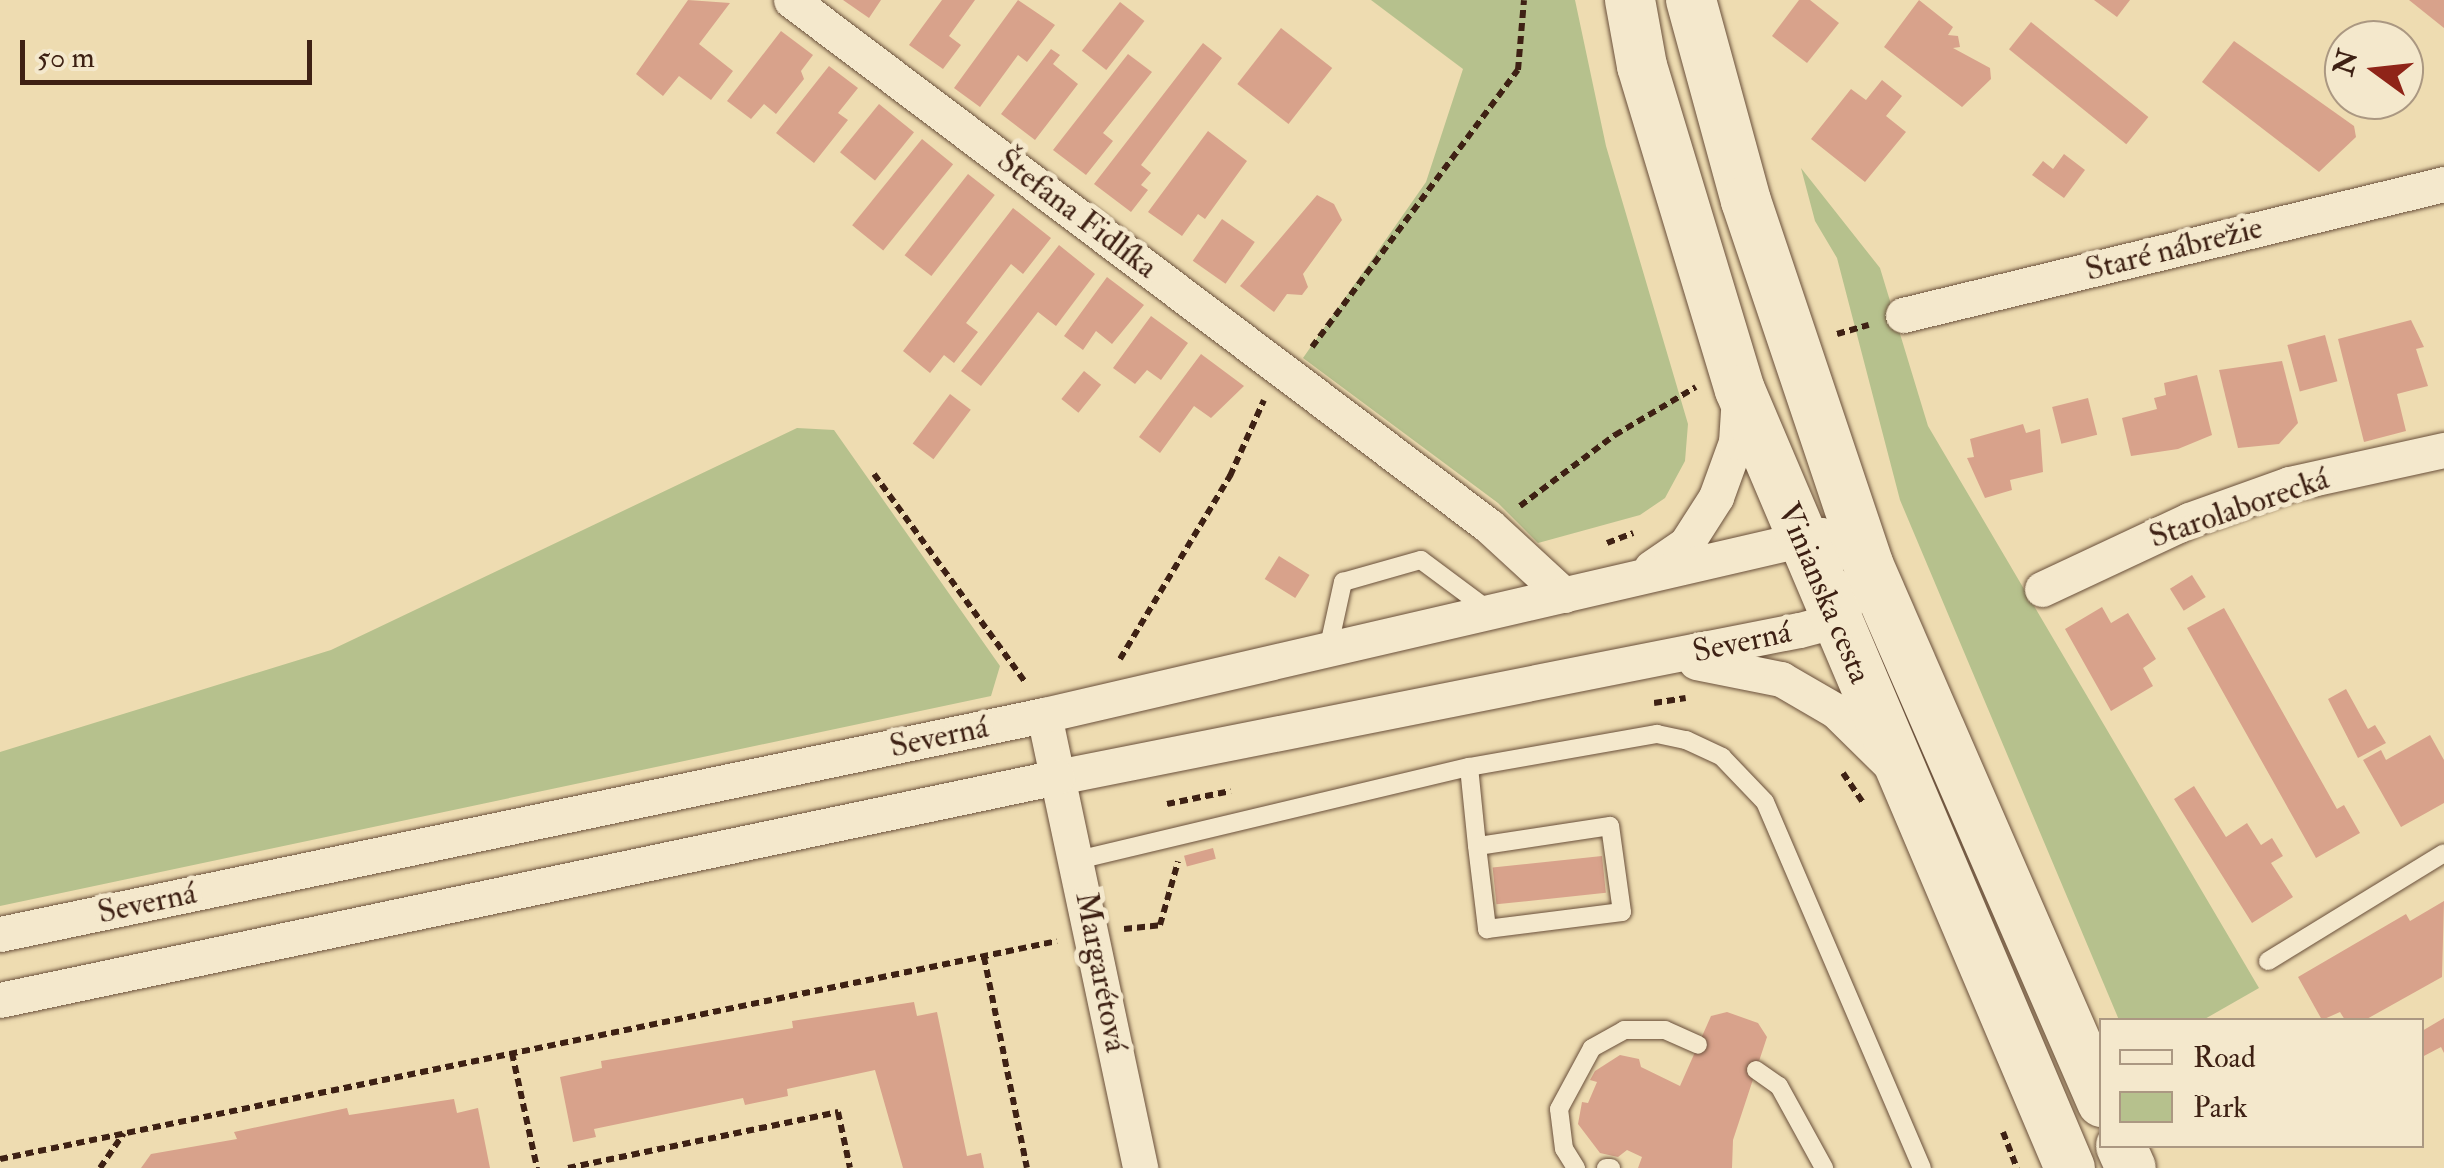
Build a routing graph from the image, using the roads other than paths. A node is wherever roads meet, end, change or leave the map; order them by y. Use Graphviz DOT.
graph roads {
  1 [pos="791,0"];
  2 [pos="1630,0"];
  3 [pos="1691,0"];
  4 [pos="2444,184"];
  5 [pos="1903,315"];
  6 [pos="1724,392"];
  7 [pos="2444,450"];
  8 [pos="1800,540"];
  9 [pos="1868,564"];
  10 [pos="1633,580"];
  11 [pos="2042,590"];
  12 [pos="1564,596"];
  13 [pos="1491,612"];
  14 [pos="1837,620"];
  15 [pos="1328,650"];
  16 [pos="1655,661"];
  17 [pos="1044,715"];
  18 [pos="1469,767"];
  19 [pos="1902,775"];
  20 [pos="1057,778"];
  21 [pos="1477,846"];
  22 [pos="2444,853"];
  23 [pos="1078,860"];
  24 [pos="0,934"];
  25 [pos="2268,961"];
  26 [pos="0,1000"];
  27 [pos="1698,1045"];
  28 [pos="1756,1070"];
  29 [pos="2099,1095"];
  30 [pos="1140,1168"];
  31 [pos="1576,1168"];
  32 [pos="1824,1168"];
  33 [pos="1922,1168"];
  34 [pos="2070,1168"];
  1 -- 12 [label="street, Štefana Fidlíka"];
  2 -- 6 [label="main road, Vinianska cesta"];
  3 -- 9 [label="main road, Vinianska cesta"];
  4 -- 5 [label="street, Staré nábrežie"];
  6 -- 8 [label="main road, Vinianska cesta"];
  6 -- 10 [label="street"];
  7 -- 11 [label="street, Starolaborecká"];
  8 -- 9 [label="street, Severná"];
  8 -- 10 [label="street, Severná"];
  8 -- 14 [label="main road, Vinianska cesta"];
  9 -- 14 [label="street"];
  9 -- 29 [label="main road, Vinianska cesta"];
  10 -- 12 [label="street, Severná"];
  12 -- 13 [label="street, Severná"];
  13 -- 15 [label="street, Severná"];
  13 -- 15 [label="lane"];
  14 -- 16 [label="street, Severná"];
  14 -- 19 [label="main road, Vinianska cesta"];
  15 -- 17 [label="street, Severná"];
  16 -- 19 [label="street"];
  16 -- 20 [label="street, Severná"];
  17 -- 20 [label="street, Margarétová"];
  17 -- 24 [label="street, Severná"];
  18 -- 21 [label="lane"];
  18 -- 23 [label="lane"];
  18 -- 33 [label="lane"];
  19 -- 34 [label="main road, Vinianska cesta"];
  20 -- 23 [label="street, Margarétová"];
  20 -- 26 [label="street, Severná"];
  21 -- 21 [label="lane"];
  22 -- 25 [label="lane"];
  23 -- 30 [label="street, Margarétová"];
  27 -- 31 [label="lane"];
  28 -- 32 [label="lane"];
}
